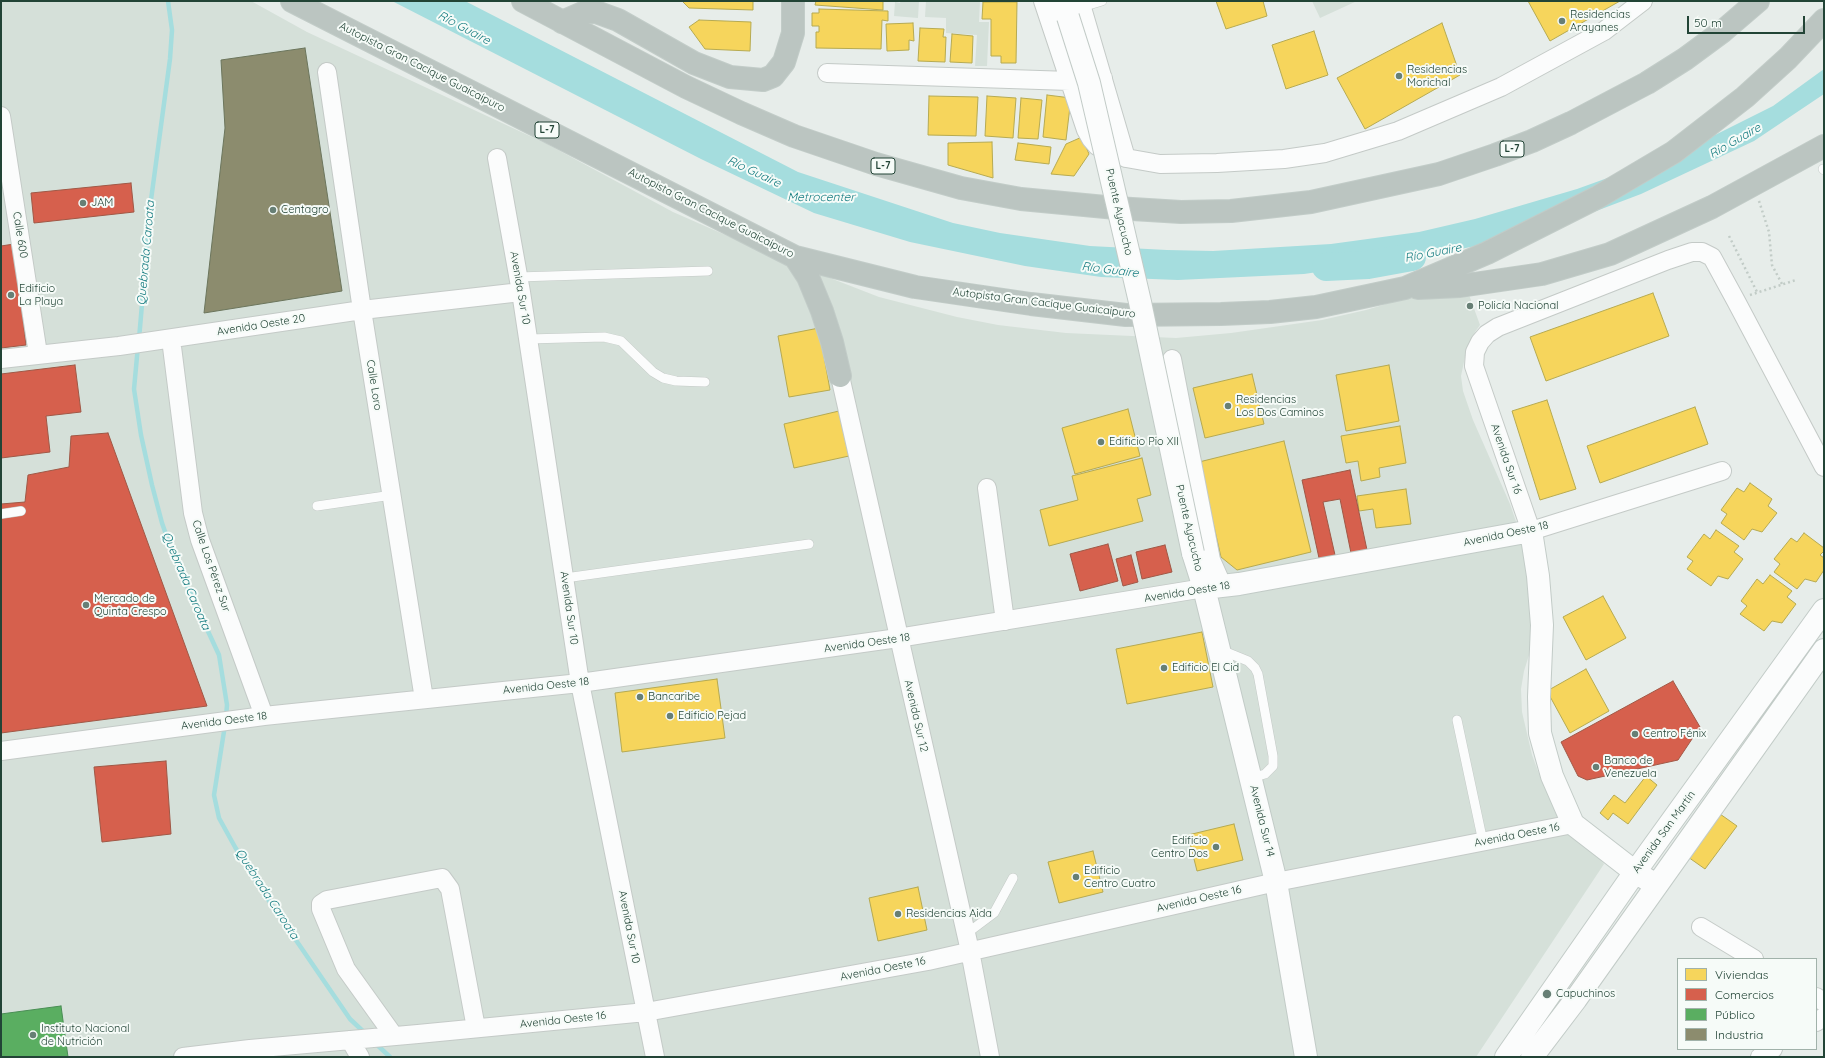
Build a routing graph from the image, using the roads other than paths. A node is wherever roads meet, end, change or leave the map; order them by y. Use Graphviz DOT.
graph roads {
  1 [pos="523,1"];
  2 [pos="793,1"];
  3 [pos="1043,1"];
  4 [pos="1102,1"];
  5 [pos="1643,1"];
  6 [pos="1758,1"];
  7 [pos="292,2"];
  8 [pos="594,6"];
  9 [pos="1073,6"];
  10 [pos="1824,20"];
  11 [pos="562,22"];
  12 [pos="327,72"];
  13 [pos="827,73"];
  14 [pos="1103,78"];
  15 [pos="1070,81"];
  16 [pos="1,116"];
  17 [pos="1824,146"];
  18 [pos="497,158"];
  19 [pos="1126,158"];
  20 [pos="795,257"];
  21 [pos="708,270"];
  22 [pos="520,285"];
  23 [pos="1405,288"];
  24 [pos="362,310"];
  25 [pos="171,339"];
  26 [pos="528,339"];
  27 [pos="38,354"];
  28 [pos="1,359"];
  29 [pos="1172,359"];
  30 [pos="840,376"];
  31 [pos="705,382"];
  32 [pos="1824,467"];
  33 [pos="1722,470"];
  34 [pos="988,488"];
  35 [pos="392,495"];
  36 [pos="317,506"];
  37 [pos="21,511"];
  38 [pos="1,514"];
  39 [pos="1531,531"];
  40 [pos="809,544"];
  41 [pos="565,578"];
  42 [pos="1214,587"];
  43 [pos="1824,610"];
  44 [pos="1004,621"];
  45 [pos="898,638"];
  46 [pos="1219,650"];
  47 [pos="1824,650"];
  48 [pos="580,683"];
  49 [pos="424,699"];
  50 [pos="264,716"];
  51 [pos="1457,720"];
  52 [pos="1,751"];
  53 [pos="1251,778"];
  54 [pos="1573,824"];
  55 [pos="1483,842"];
  56 [pos="1635,872"];
  57 [pos="1013,878"];
  58 [pos="1276,882"];
  59 [pos="1656,885"];
  60 [pos="1700,927"];
  61 [pos="968,943"];
  62 [pos="1752,958"];
  63 [pos="646,1012"];
  64 [pos="476,1028"];
  65 [pos="392,1037"];
  66 [pos="352,1040"];
  67 [pos="326,1050"];
  68 [pos="1771,1050"];
  69 [pos="219,1055"];
  70 [pos="183,1057"];
  71 [pos="360,1057"];
  72 [pos="655,1057"];
  73 [pos="990,1057"];
  74 [pos="1306,1057"];
  75 [pos="1506,1057"];
  76 [pos="1532,1057"];
  77 [pos="1760,1057"];
  1 -- 11 [label="highway, L-7"];
  2 -- 8 [label="highway"];
  3 -- 15 [label="street"];
  4 -- 9 [label="lane"];
  5 -- 19 [label="street"];
  6 -- 11 [label="highway, L-7"];
  7 -- 20 [label="highway, Autopista Gran Cacique Guaicaipuro / L-7"];
  8 -- 11 [label="highway"];
  9 -- 14 [label="street"];
  9 -- 42 [label="street, Puente Ayacucho, bridge"];
  10 -- 23 [label="highway, Autopista Gran Cacique Guaicaipuro / L-7"];
  12 -- 24 [label="street, Calle Loro"];
  13 -- 15 [label="street"];
  14 -- 15 [label="street"];
  14 -- 19 [label="street"];
  15 -- 19 [label="street"];
  16 -- 27 [label="street, Calle 600"];
  17 -- 23 [label="highway"];
  18 -- 22 [label="street, Avenida Sur 10"];
  20 -- 23 [label="highway, Autopista Gran Cacique Guaicaipuro / L-7"];
  20 -- 30 [label="highway"];
  21 -- 22 [label="lane"];
  22 -- 24 [label="street, Avenida Oeste 20"];
  22 -- 26 [label="street, Avenida Sur 10"];
  24 -- 25 [label="street, Avenida Oeste 20"];
  24 -- 35 [label="street, Calle Loro"];
  25 -- 27 [label="street, Avenida Oeste 20"];
  25 -- 50 [label="street, Calle Los Pérez Sur"];
  26 -- 31 [label="lane"];
  26 -- 41 [label="street, Avenida Sur 10"];
  27 -- 28 [label="street, Avenida Oeste 20"];
  29 -- 42 [label="street"];
  30 -- 45 [label="street, Avenida Sur 12"];
  32 -- 39 [label="street, Avenida Sur 16"];
  33 -- 39 [label="street, Avenida Oeste 18"];
  34 -- 44 [label="street"];
  35 -- 36 [label="lane"];
  35 -- 49 [label="street, Calle Loro"];
  37 -- 38 [label="lane"];
  39 -- 42 [label="street, Avenida Oeste 18"];
  39 -- 54 [label="street, Avenida Sur 16"];
  40 -- 41 [label="lane"];
  41 -- 48 [label="street, Avenida Sur 10"];
  42 -- 44 [label="street, Avenida Oeste 18"];
  42 -- 46 [label="street, Avenida Sur 14"];
  43 -- 56 [label="street, Avenida San Martín"];
  44 -- 45 [label="street, Avenida Oeste 18"];
  45 -- 48 [label="street, Avenida Oeste 18"];
  45 -- 61 [label="street, Avenida Sur 12"];
  46 -- 53 [label="street, Avenida Sur 14"];
  46 -- 53 [label="lane"];
  47 -- 59 [label="street"];
  48 -- 49 [label="street, Avenida Oeste 18"];
  48 -- 63 [label="street, Avenida Sur 10"];
  49 -- 50 [label="street, Avenida Oeste 18"];
  50 -- 52 [label="street, Avenida Oeste 18"];
  51 -- 55 [label="lane"];
  53 -- 58 [label="street, Avenida Sur 14"];
  54 -- 55 [label="street, Avenida Oeste 16"];
  54 -- 56 [label="street"];
  55 -- 58 [label="street, Avenida Oeste 16"];
  56 -- 59 [label="street"];
  56 -- 75 [label="street, Avenida San Martín"];
  57 -- 61 [label="lane"];
  58 -- 61 [label="street, Avenida Oeste 16"];
  58 -- 74 [label="street, Avenida Sur 14"];
  59 -- 76 [label="street"];
  60 -- 62 [label="street"];
  61 -- 63 [label="street, Avenida Oeste 16"];
  61 -- 73 [label="street, Avenida Sur 12"];
  63 -- 64 [label="street, Avenida Oeste 16"];
  63 -- 72 [label="street, Avenida Sur 10"];
  64 -- 65 [label="street, Avenida Oeste 16"];
  64 -- 65 [label="street"];
  65 -- 66 [label="street, Avenida Oeste 16"];
  66 -- 67 [label="street, Avenida Oeste 16"];
  66 -- 71 [label="street"];
  67 -- 69 [label="street, Avenida Oeste 16"];
  68 -- 77 [label="street"];
  69 -- 70 [label="street, Avenida Oeste 16"];
}
